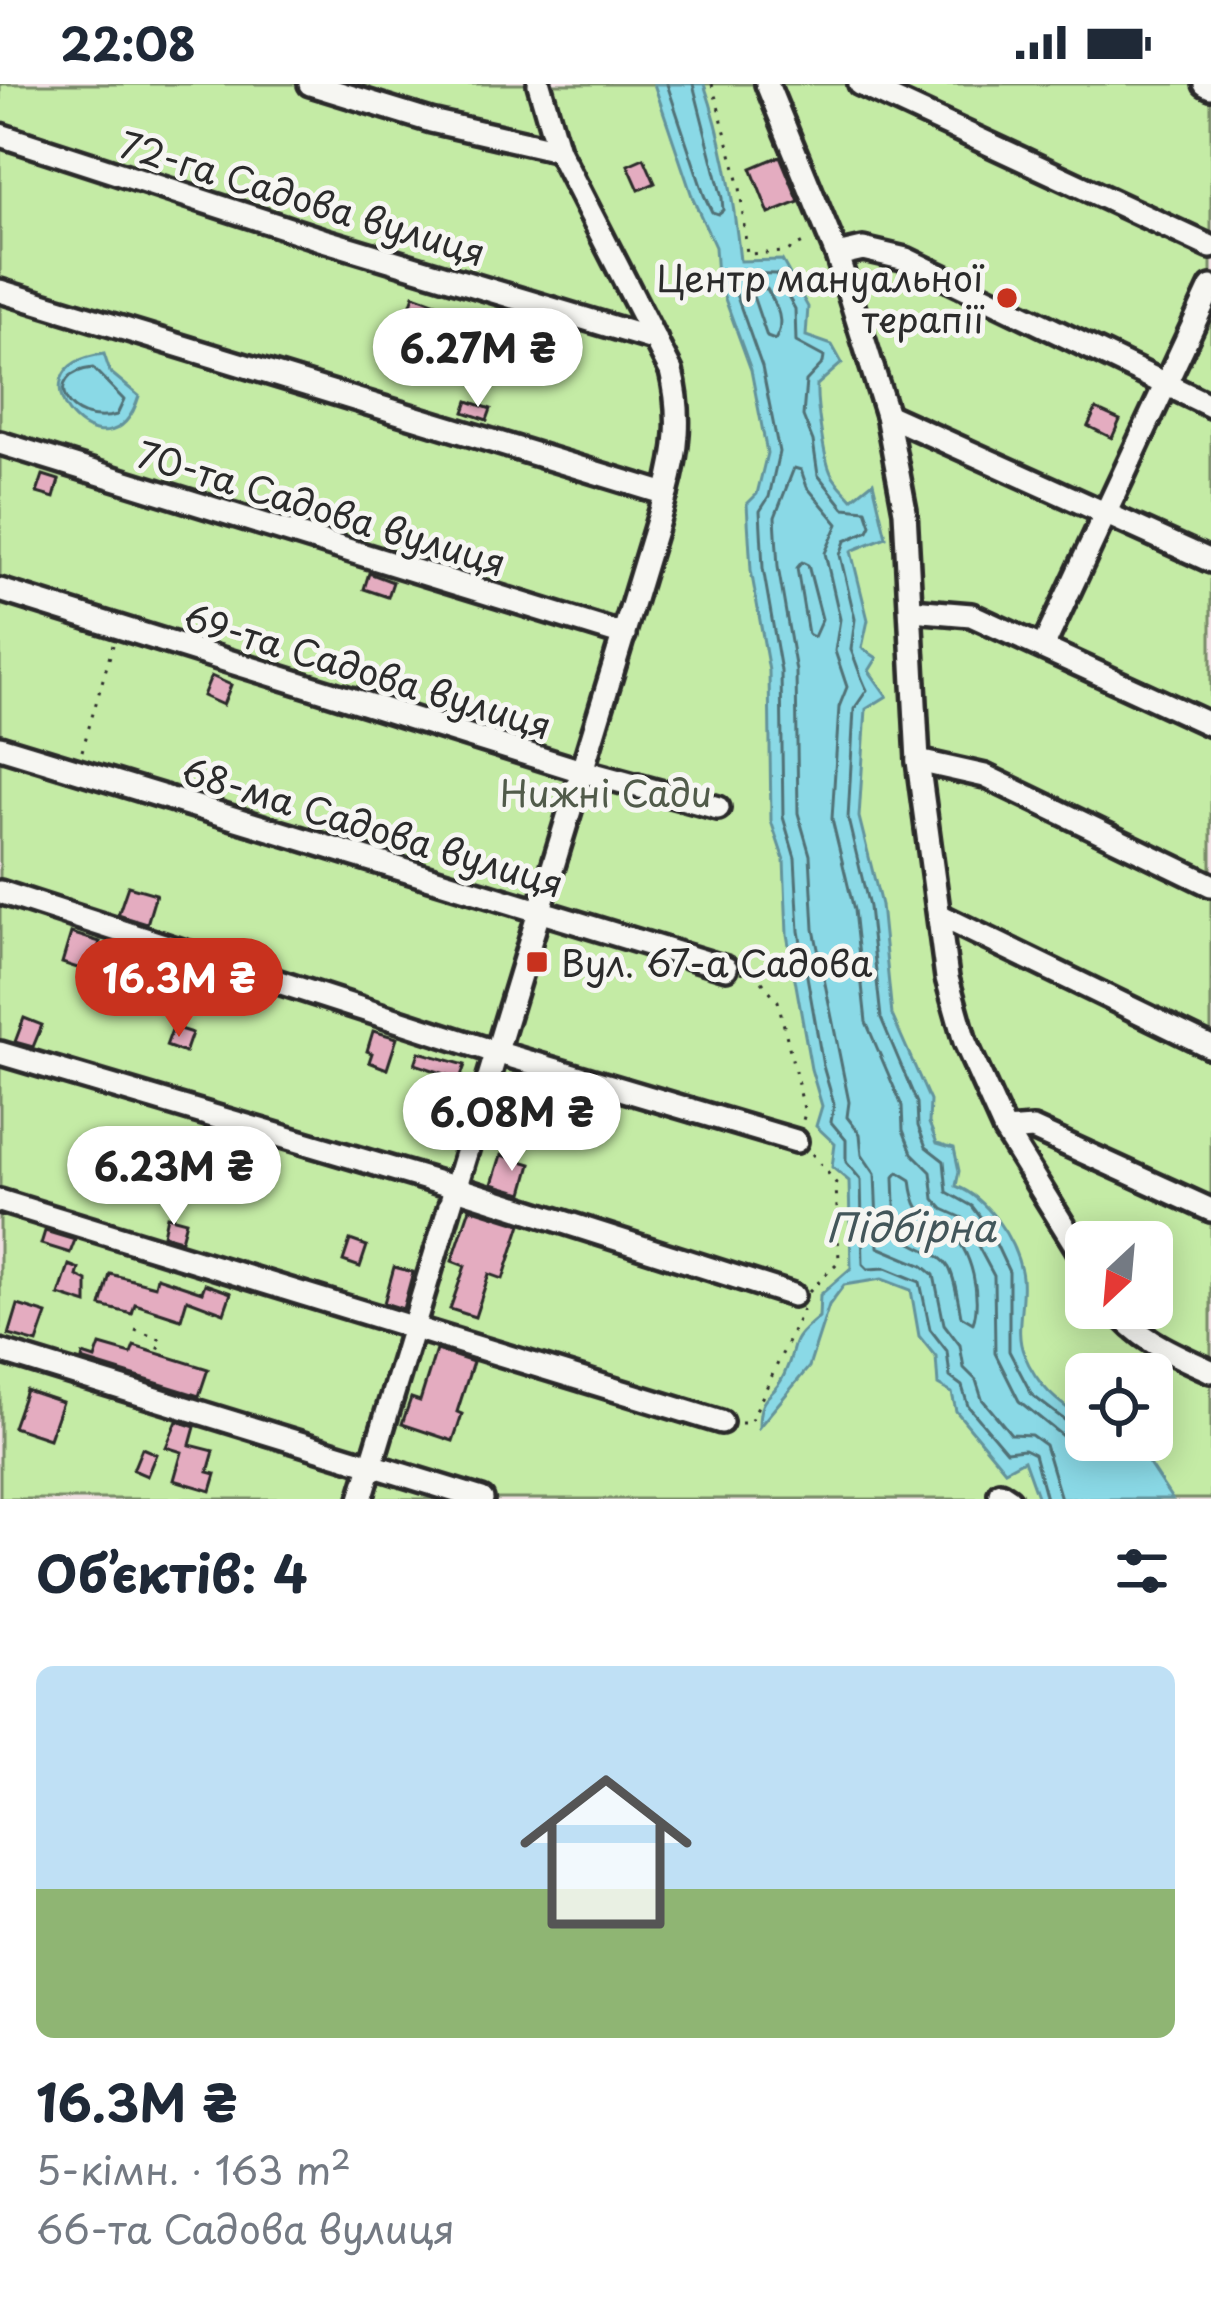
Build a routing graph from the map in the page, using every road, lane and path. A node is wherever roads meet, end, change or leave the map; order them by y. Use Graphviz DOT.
graph roads {
  1 [pos="310,84"];
  2 [pos="539,84"];
  3 [pos="712,84"];
  4 [pos="767,84"];
  5 [pos="860,84"];
  6 [pos="0,135"];
  7 [pos="558,150"];
  8 [pos="827,231"];
  9 [pos="1211,247"];
  10 [pos="837,255"];
  11 [pos="1211,287"];
  12 [pos="0,290"];
  13 [pos="656,340"];
  14 [pos="1165,385"];
  15 [pos="1211,406"];
  16 [pos="886,415"];
  17 [pos="0,443"];
  18 [pos="666,494"];
  19 [pos="1108,512"];
  20 [pos="1211,561"];
  21 [pos="0,590"];
  22 [pos="912,610"];
  23 [pos="118,627"];
  24 [pos="624,635"];
  25 [pos="1044,645"];
  26 [pos="1211,725"];
  27 [pos="0,746"];
  28 [pos="918,760"];
  29 [pos="77,770"];
  30 [pos="583,771"];
  31 [pos="718,808"];
  32 [pos="1211,885"];
  33 [pos="0,892"];
  34 [pos="541,912"];
  35 [pos="939,915"];
  36 [pos="726,968"];
  37 [pos="1211,1047"];
  38 [pos="498,1052"];
  39 [pos="0,1053"];
  40 [pos="1006,1131"];
  41 [pos="796,1141"];
  42 [pos="456,1188"];
  43 [pos="0,1201"];
  44 [pos="1211,1210"];
  45 [pos="1065,1228"];
  46 [pos="793,1294"];
  47 [pos="412,1327"];
  48 [pos="1131,1329"];
  49 [pos="134,1330"];
  50 [pos="0,1351"];
  51 [pos="157,1354"];
  52 [pos="1211,1371"];
  53 [pos="722,1422"];
  54 [pos="371,1465"];
  55 [pos="361,1499"];
  56 [pos="482,1499"];
  1 -- 7 [label="street"];
  2 -- 7 [label="street"];
  3 -- 8 [label="path"];
  4 -- 8 [label="street"];
  5 -- 9 [label="street"];
  6 -- 13 [label="street, 72-га Садова вулиця"];
  7 -- 13 [label="street"];
  8 -- 10 [label="street"];
  10 -- 14 [label="street"];
  10 -- 16 [label="street"];
  11 -- 14 [label="street"];
  12 -- 18 [label="street"];
  13 -- 18 [label="street"];
  14 -- 15 [label="street"];
  14 -- 19 [label="street"];
  16 -- 19 [label="street"];
  16 -- 22 [label="street"];
  17 -- 24 [label="street, 70-та Садова вулиця"];
  18 -- 24 [label="street"];
  19 -- 20 [label="street"];
  19 -- 25 [label="street"];
  21 -- 23 [label="street, 69-та Садова вулиця"];
  22 -- 25 [label="street"];
  22 -- 28 [label="street"];
  23 -- 29 [label="path"];
  23 -- 30 [label="street, 69-та Садова вулиця"];
  24 -- 30 [label="street"];
  25 -- 26 [label="street"];
  27 -- 29 [label="street, 68-ма Садова вулиця"];
  28 -- 32 [label="street"];
  28 -- 35 [label="street"];
  29 -- 34 [label="street, 68-ма Садова вулиця"];
  30 -- 31 [label="street, 69-та Садова вулиця"];
  30 -- 34 [label="street"];
  33 -- 38 [label="street"];
  34 -- 36 [label="street, 68-ма Садова вулиця"];
  34 -- 38 [label="street"];
  35 -- 37 [label="street"];
  35 -- 40 [label="street"];
  36 -- 41 [label="path"];
  38 -- 41 [label="street"];
  38 -- 42 [label="street"];
  39 -- 42 [label="street"];
  40 -- 44 [label="street"];
  40 -- 45 [label="street"];
  42 -- 46 [label="street"];
  42 -- 47 [label="street"];
  43 -- 47 [label="street"];
  47 -- 53 [label="street"];
  47 -- 54 [label="street"];
  48 -- 52 [label="street"];
  49 -- 51 [label="path"];
  50 -- 54 [label="street"];
  54 -- 55 [label="street"];
  54 -- 56 [label="street"];
}
